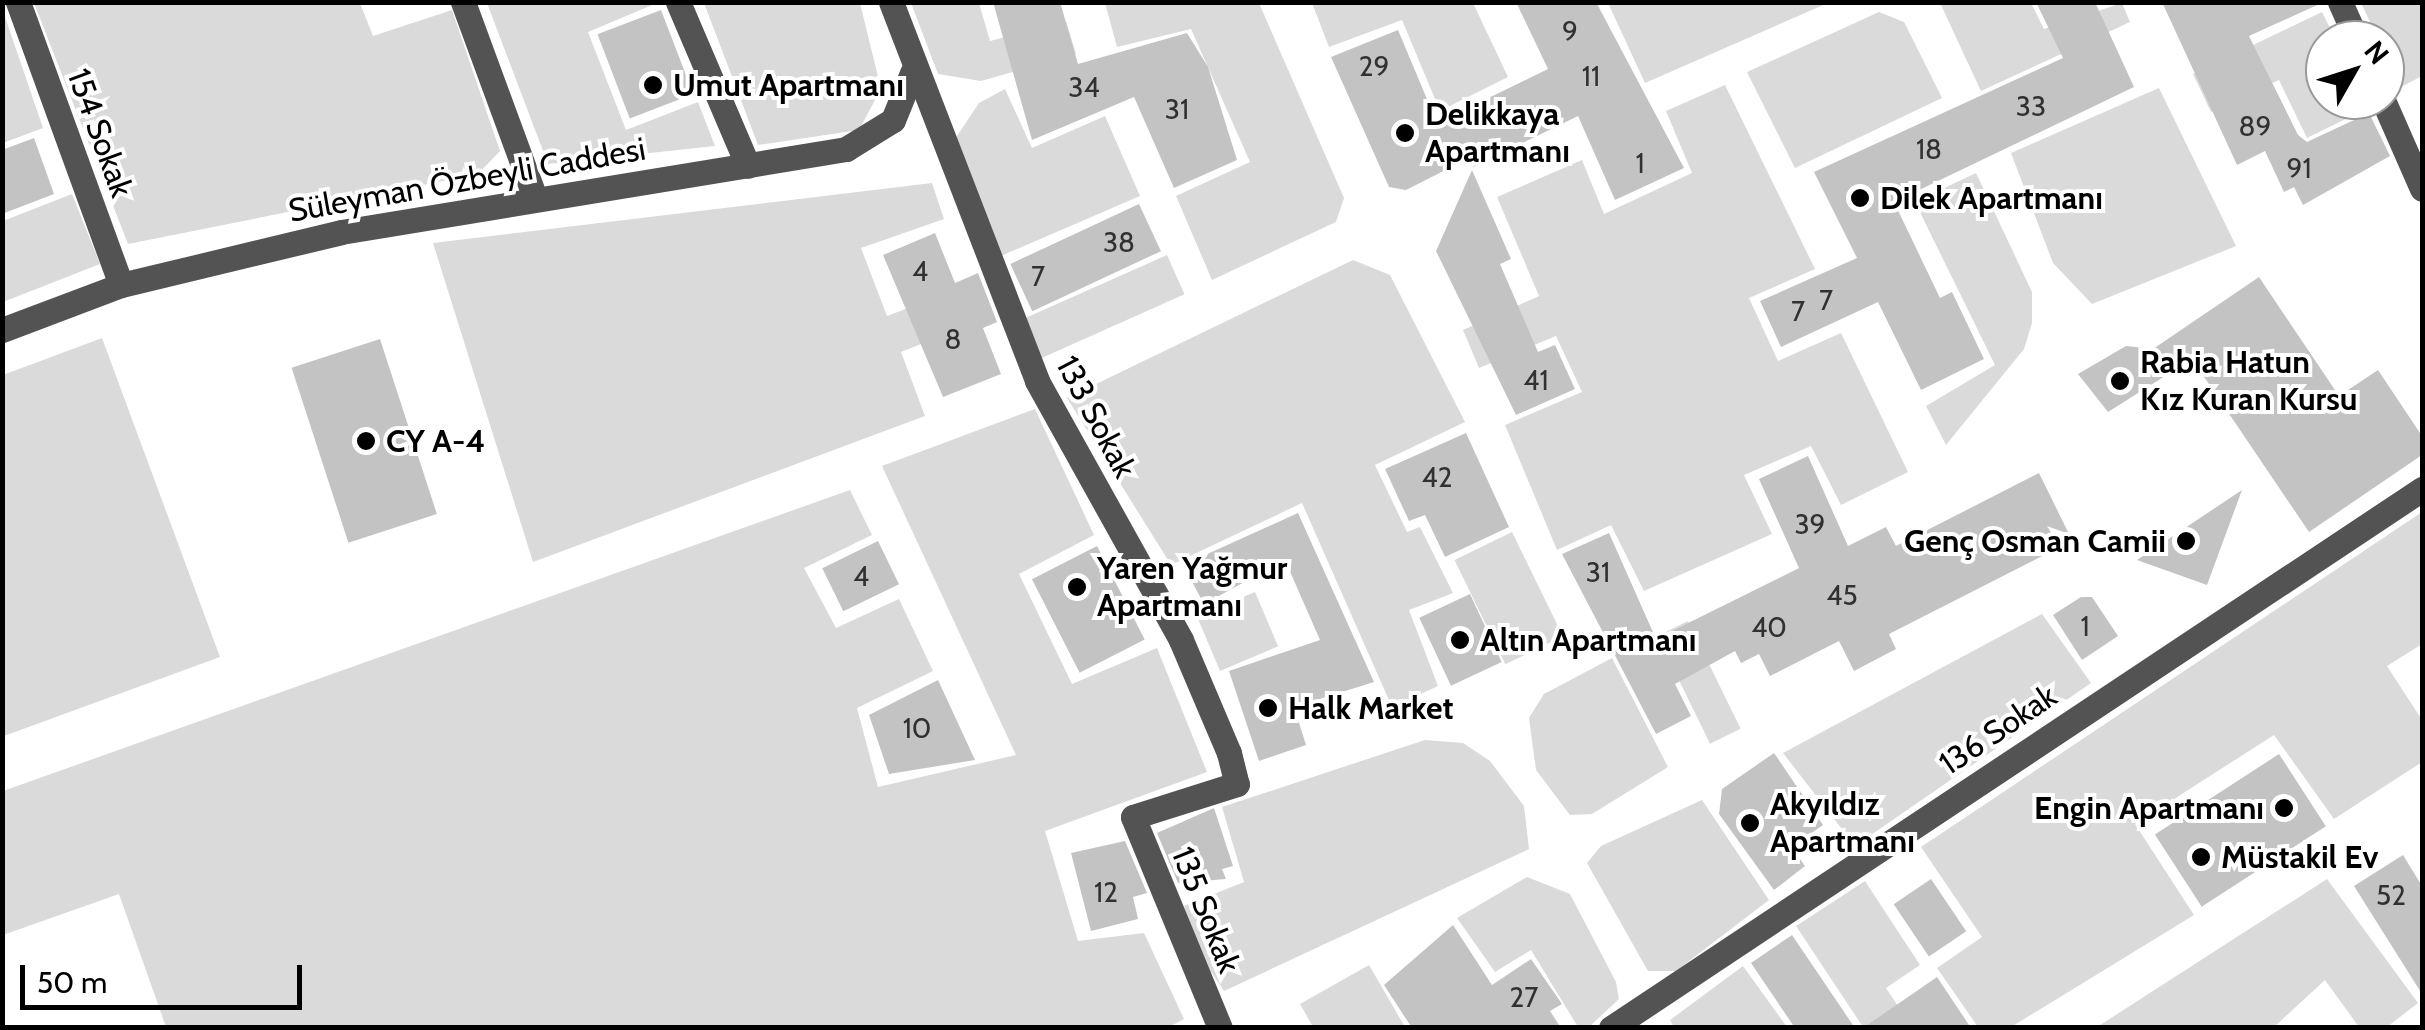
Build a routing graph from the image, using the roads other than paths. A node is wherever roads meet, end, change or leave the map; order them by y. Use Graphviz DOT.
graph roads {
  1 [pos="18,2"];
  2 [pos="463,2"];
  3 [pos="678,2"];
  4 [pos="891,2"];
  5 [pos="912,73"];
  6 [pos="2392,120"];
  7 [pos="748,166"];
  8 [pos="2422,185"];
  9 [pos="534,195"];
  10 [pos="122,285"];
  11 [pos="2,330"];
  12 [pos="2422,489"];
  13 [pos="1134,817"];
  14 [pos="1220,1028"];
  15 [pos="1611,1028"];
  1 -- 10 [label="street, 154 Sokak"];
  2 -- 9 [label="street"];
  3 -- 7 [label="street"];
  4 -- 5 [label="street, 133 Sokak"];
  5 -- 7 [label="street, Süleyman Özbeyli Caddesi"];
  5 -- 13 [label="street, 133 Sokak"];
  6 -- 8 [label="street"];
  7 -- 9 [label="street, Süleyman Özbeyli Caddesi"];
  9 -- 10 [label="street, Süleyman Özbeyli Caddesi"];
  10 -- 11 [label="street, Süleyman Özbeyli Caddesi"];
  12 -- 15 [label="street, 136 Sokak"];
  13 -- 14 [label="street, 135 Sokak"];
}
